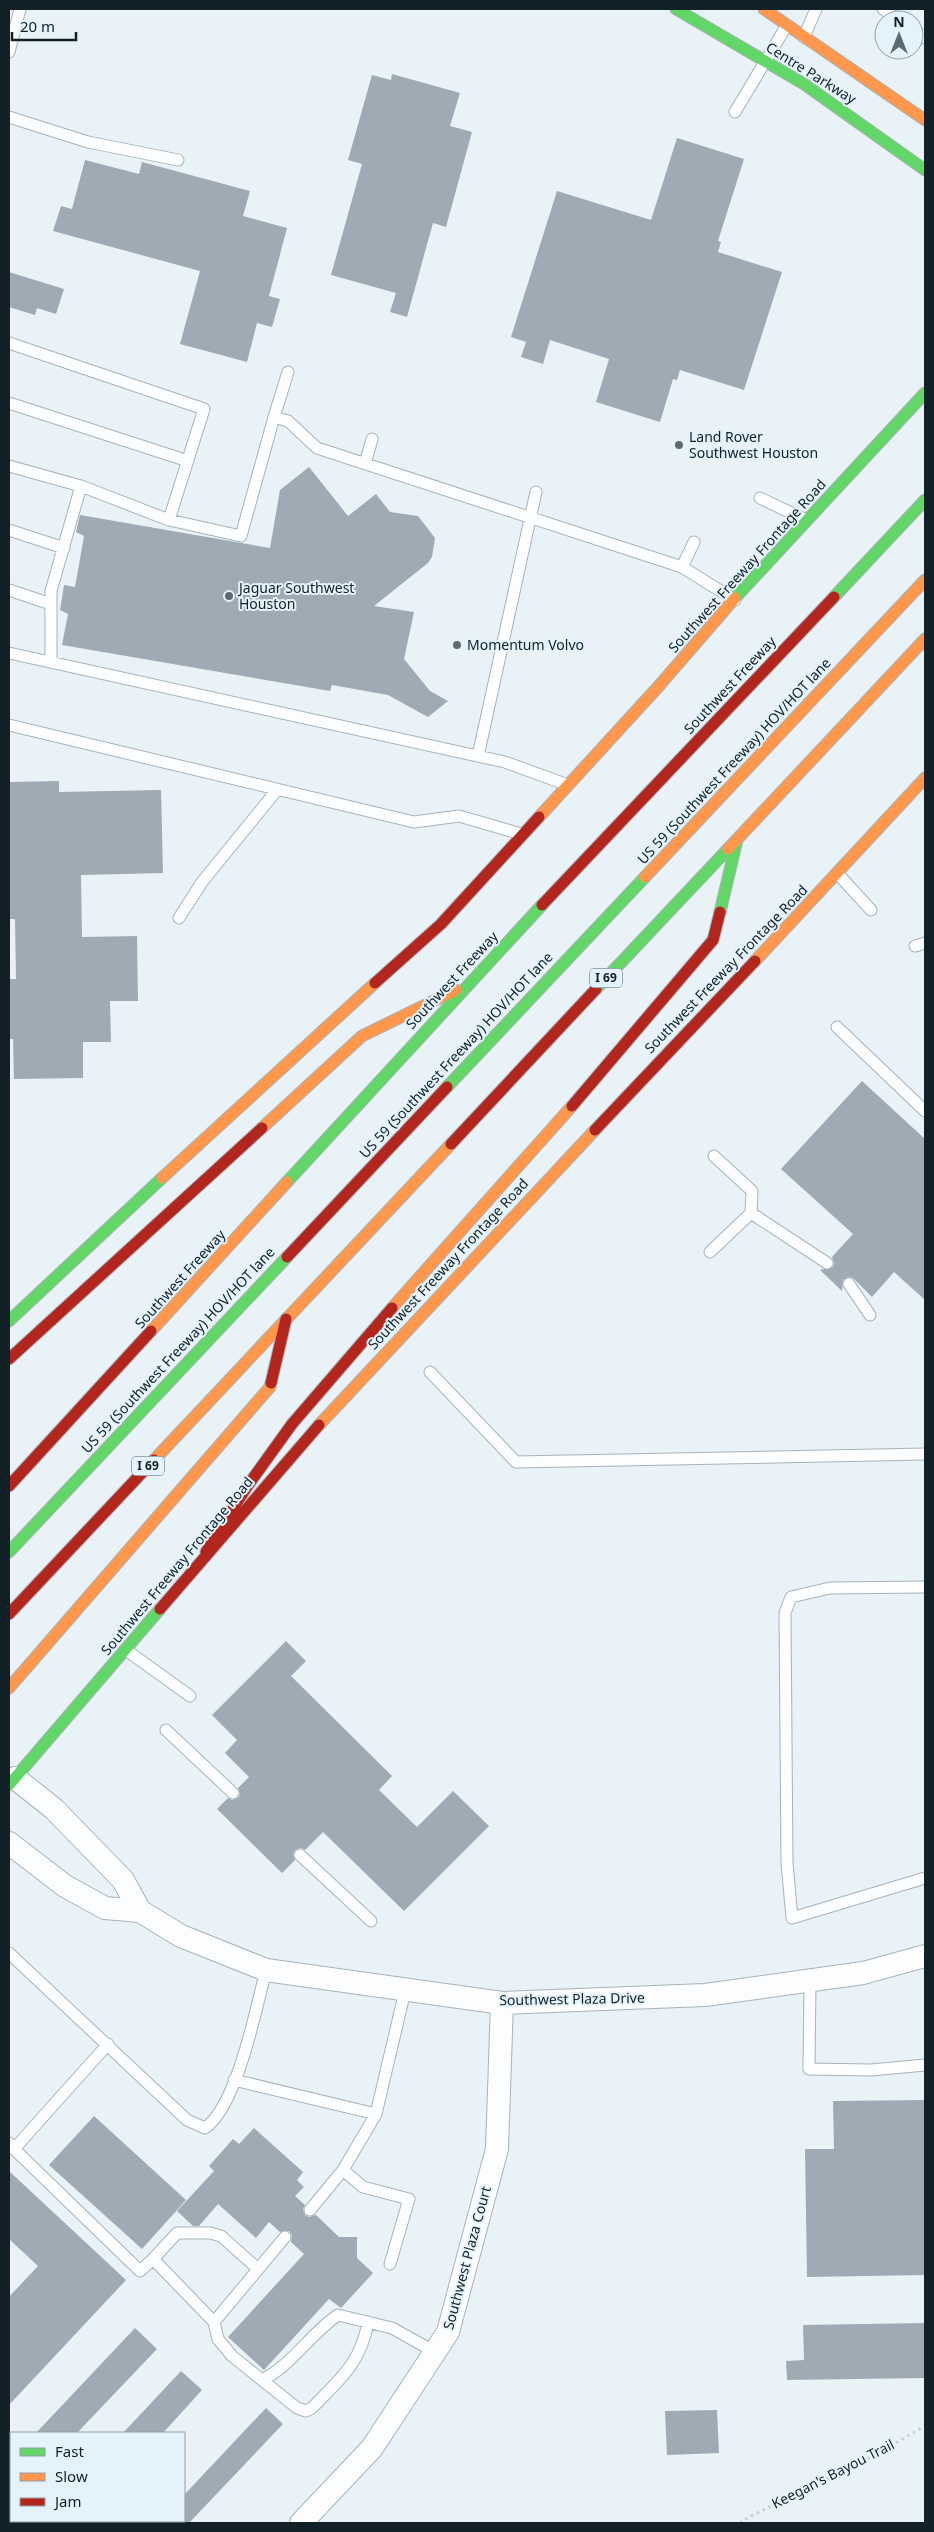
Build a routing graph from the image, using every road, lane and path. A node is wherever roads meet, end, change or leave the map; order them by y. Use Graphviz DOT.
graph roads {
  1 [pos="676,9"];
  2 [pos="764,9"];
  3 [pos="816,9"];
  4 [pos="16,12"];
  5 [pos="787,26"];
  6 [pos="804,37"];
  7 [pos="9,52"];
  8 [pos="766,62"];
  9 [pos="735,112"];
  10 [pos="9,117"];
  11 [pos="925,120"];
  12 [pos="178,160"];
  13 [pos="925,170"];
  14 [pos="9,343"];
  15 [pos="288,372"];
  16 [pos="925,393"];
  17 [pos="9,403"];
  18 [pos="274,417"];
  19 [pos="372,439"];
  20 [pos="188,461"];
  21 [pos="365,464"];
  22 [pos="9,466"];
  23 [pos="81,486"];
  24 [pos="536,492"];
  25 [pos="760,498"];
  26 [pos="925,500"];
  27 [pos="530,518"];
  28 [pos="169,520"];
  29 [pos="806,520"];
  30 [pos="9,530"];
  31 [pos="694,542"];
  32 [pos="64,548"];
  33 [pos="682,567"];
  34 [pos="925,580"];
  35 [pos="9,590"];
  36 [pos="735,600"];
  37 [pos="52,604"];
  38 [pos="925,639"];
  39 [pos="9,653"];
  40 [pos="52,662"];
  41 [pos="9,725"];
  42 [pos="478,756"];
  43 [pos="925,778"];
  44 [pos="568,785"];
  45 [pos="277,790"];
  46 [pos="523,834"];
  47 [pos="737,839"];
  48 [pos="838,874"];
  49 [pos="871,910"];
  50 [pos="179,918"];
  51 [pos="468,984"];
  52 [pos="837,1027"];
  53 [pos="925,1111"];
  54 [pos="714,1156"];
  55 [pos="751,1213"];
  56 [pos="710,1252"];
  57 [pos="826,1263"];
  58 [pos="849,1284"];
  59 [pos="870,1315"];
  60 [pos="287,1317"];
  61 [pos="9,1321"];
  62 [pos="9,1359"];
  63 [pos="430,1372"];
  64 [pos="925,1454"];
  65 [pos="9,1486"];
  66 [pos="9,1552"];
  67 [pos="206,1552"];
  68 [pos="925,1587"];
  69 [pos="9,1614"];
  70 [pos="126,1650"];
  71 [pos="9,1688"];
  72 [pos="190,1696"];
  73 [pos="166,1730"];
  74 [pos="12,1782"];
  75 [pos="233,1793"];
  76 [pos="9,1843"];
  77 [pos="300,1855"];
  78 [pos="925,1878"];
  79 [pos="140,1911"];
  80 [pos="371,1921"];
  81 [pos="9,1953"];
  82 [pos="925,1956"];
  83 [pos="266,1970"];
  84 [pos="810,1981"];
  85 [pos="405,1991"];
  86 [pos="502,2003"];
  87 [pos="108,2044"];
  88 [pos="925,2065"];
  89 [pos="234,2080"];
  90 [pos="376,2114"];
  91 [pos="12,2146"];
  92 [pos="343,2170"];
  93 [pos="310,2210"];
  94 [pos="285,2236"];
  95 [pos="153,2259"];
  96 [pos="390,2264"];
  97 [pos="258,2269"];
  98 [pos="214,2322"];
  99 [pos="368,2322"];
  100 [pos="435,2352"];
  101 [pos="262,2380"];
  102 [pos="925,2426"];
  103 [pos="300,2523"];
  104 [pos="740,2523"];
  1 -- 8 [label="main road, Centre Parkway"];
  2 -- 5 [label="main road, Centre Parkway"];
  3 -- 6 [label="lane"];
  4 -- 7 [label="lane"];
  5 -- 6 [label="main road, Centre Parkway"];
  5 -- 8 [label="lane"];
  6 -- 11 [label="main road, Centre Parkway"];
  8 -- 9 [label="lane"];
  8 -- 13 [label="main road, Centre Parkway"];
  10 -- 12 [label="lane"];
  14 -- 20 [label="lane"];
  15 -- 18 [label="lane"];
  16 -- 29 [label="main road, Southwest Freeway Frontage Road"];
  17 -- 20 [label="lane"];
  18 -- 21 [label="lane"];
  18 -- 28 [label="lane"];
  19 -- 21 [label="lane"];
  20 -- 28 [label="lane"];
  21 -- 27 [label="lane"];
  22 -- 23 [label="lane"];
  23 -- 28 [label="lane"];
  23 -- 32 [label="lane"];
  24 -- 27 [label="lane"];
  25 -- 29 [label="lane"];
  26 -- 51 [label="main road, Southwest Freeway"];
  27 -- 33 [label="lane"];
  27 -- 42 [label="lane"];
  29 -- 36 [label="main road, Southwest Freeway Frontage Road"];
  30 -- 32 [label="lane"];
  31 -- 33 [label="lane"];
  32 -- 37 [label="lane"];
  33 -- 36 [label="lane"];
  34 -- 66 [label="main road, US 59 (Southwest Freeway) HOV/HOT lane"];
  35 -- 37 [label="lane"];
  36 -- 44 [label="main road, Southwest Freeway Frontage Road"];
  37 -- 40 [label="lane"];
  38 -- 47 [label="main road, I 69"];
  39 -- 40 [label="lane"];
  40 -- 42 [label="lane"];
  41 -- 45 [label="lane"];
  42 -- 44 [label="lane"];
  43 -- 48 [label="main road, Southwest Freeway Frontage Road"];
  44 -- 46 [label="main road, Southwest Freeway Frontage Road"];
  45 -- 46 [label="lane"];
  45 -- 50 [label="lane"];
  46 -- 61 [label="main road, Southwest Freeway Frontage Road"];
  47 -- 60 [label="main road, I 69"];
  47 -- 67 [label="main road"];
  48 -- 49 [label="lane"];
  48 -- 67 [label="main road, Southwest Freeway Frontage Road"];
  51 -- 62 [label="main road"];
  51 -- 65 [label="main road, Southwest Freeway"];
  52 -- 53 [label="lane"];
  54 -- 55 [label="lane"];
  55 -- 56 [label="lane"];
  55 -- 57 [label="lane"];
  58 -- 59 [label="lane"];
  60 -- 69 [label="main road, I 69"];
  60 -- 71 [label="main road"];
  63 -- 64 [label="lane"];
  67 -- 70 [label="main road, Southwest Freeway Frontage Road"];
  68 -- 78 [label="lane"];
  70 -- 72 [label="lane"];
  70 -- 74 [label="main road, Southwest Freeway Frontage Road"];
  73 -- 75 [label="lane"];
  74 -- 79 [label="street, Southwest Plaza Drive"];
  76 -- 79 [label="street, Southwest Plaza Drive"];
  77 -- 80 [label="lane"];
  79 -- 83 [label="street, Southwest Plaza Drive"];
  81 -- 87 [label="lane"];
  82 -- 84 [label="street, Southwest Plaza Drive"];
  83 -- 85 [label="street, Southwest Plaza Drive"];
  83 -- 89 [label="lane"];
  84 -- 86 [label="street, Southwest Plaza Drive"];
  84 -- 88 [label="lane"];
  85 -- 86 [label="street, Southwest Plaza Drive"];
  85 -- 90 [label="lane"];
  86 -- 100 [label="street, Southwest Plaza Court"];
  87 -- 89 [label="lane"];
  87 -- 91 [label="lane"];
  89 -- 90 [label="lane"];
  90 -- 92 [label="lane"];
  91 -- 95 [label="lane"];
  92 -- 93 [label="lane"];
  92 -- 96 [label="lane"];
  94 -- 97 [label="lane"];
  95 -- 97 [label="lane"];
  95 -- 98 [label="lane"];
  97 -- 98 [label="lane"];
  98 -- 101 [label="lane"];
  99 -- 100 [label="lane"];
  99 -- 101 [label="lane"];
  99 -- 101 [label="lane"];
  100 -- 103 [label="street, Southwest Plaza Court"];
  102 -- 104 [label="path, Keegan's Bayou Trail"];
}
